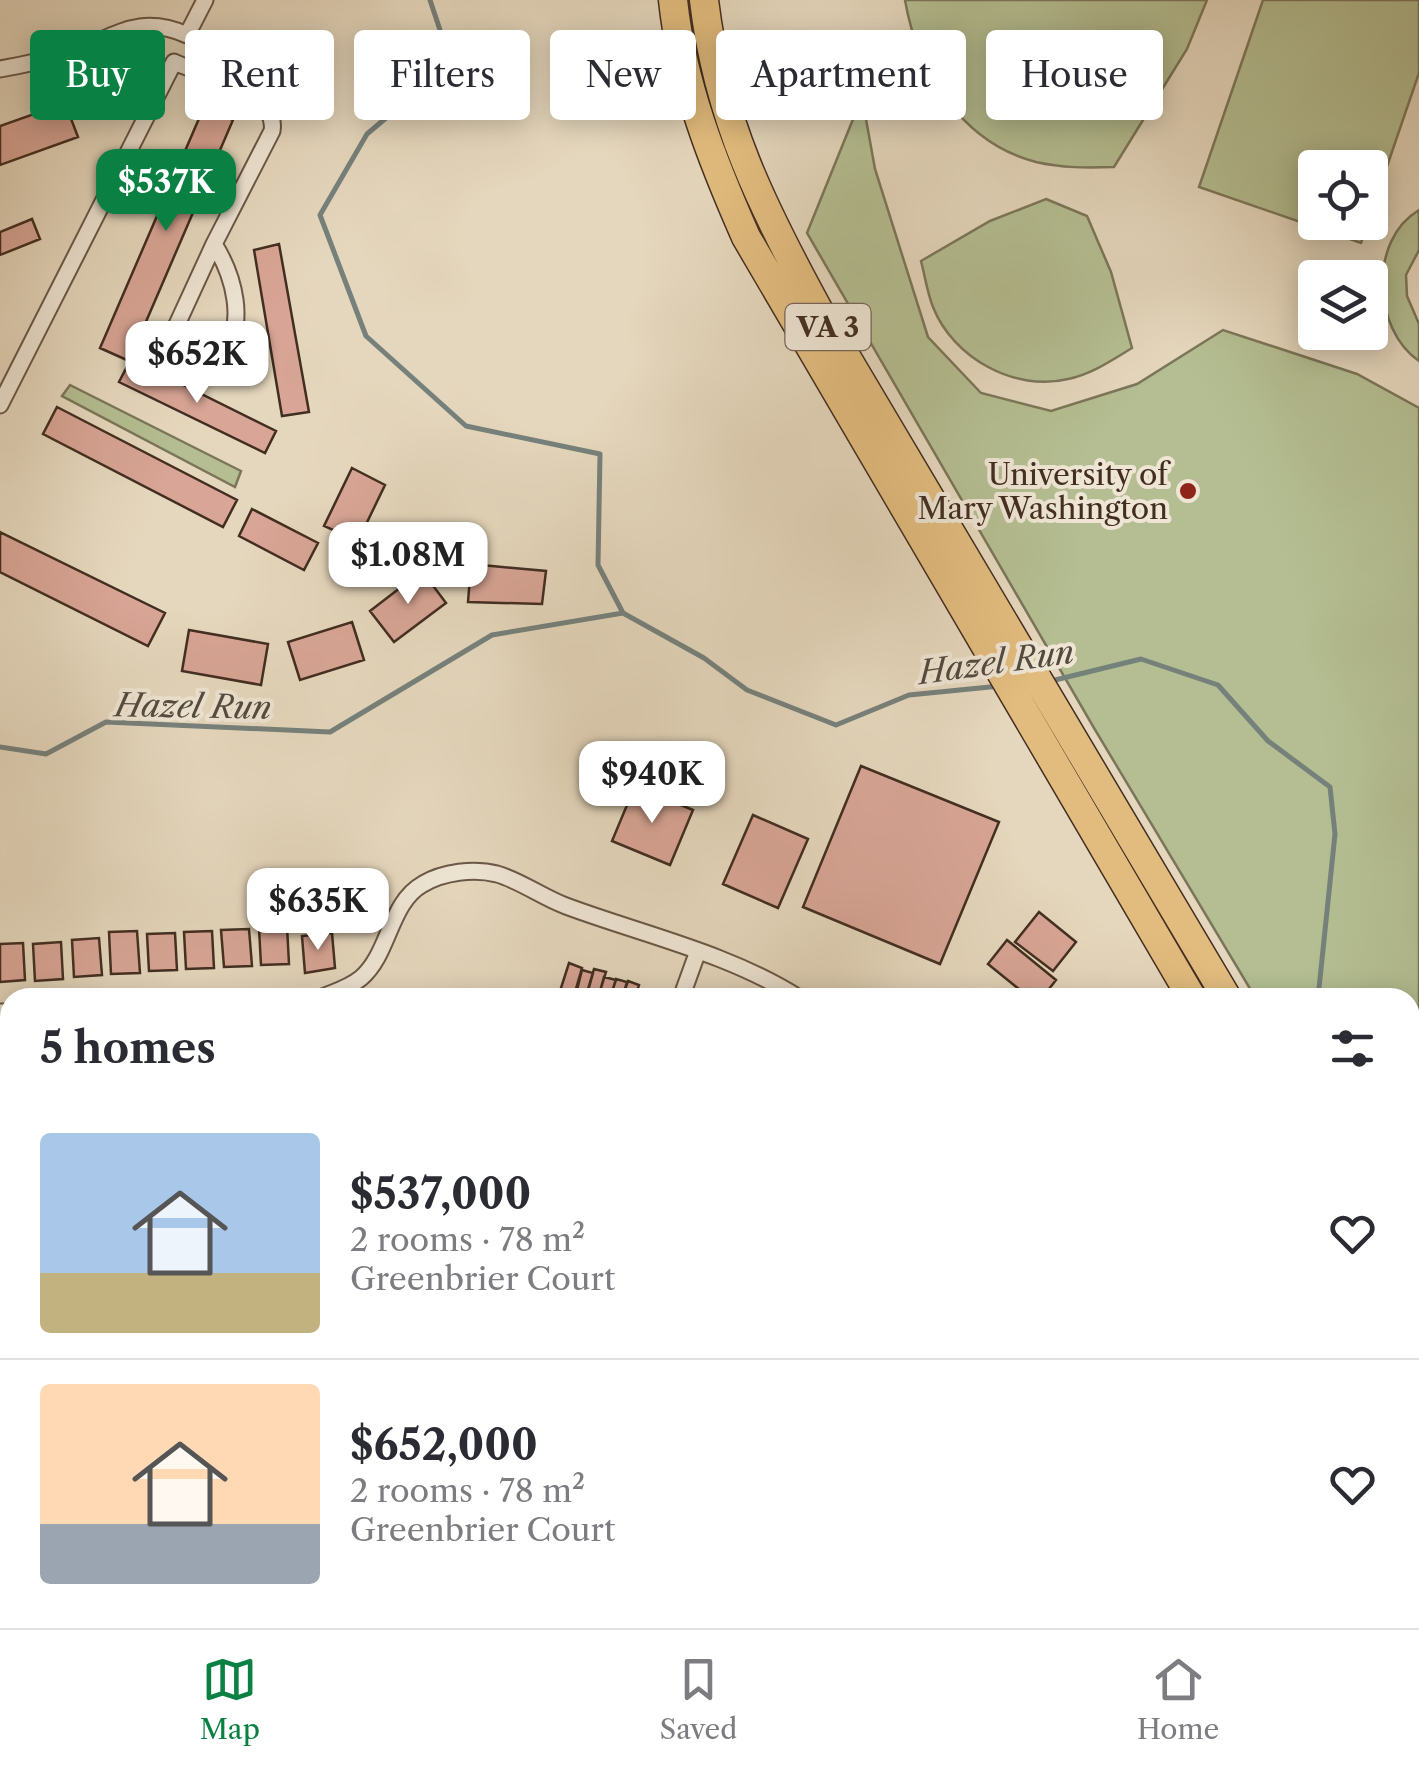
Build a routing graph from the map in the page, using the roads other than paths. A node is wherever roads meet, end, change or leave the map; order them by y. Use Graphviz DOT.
graph roads {
  1 [pos="205,0"];
  2 [pos="673,0"];
  3 [pos="704,0"];
  4 [pos="0,69"];
  5 [pos="214,244"];
  6 [pos="0,405"];
  7 [pos="698,951"];
  8 [pos="345,988"];
  9 [pos="685,988"];
  10 [pos="778,988"];
  11 [pos="1186,988"];
  12 [pos="1220,988"];
  1 -- 4 [label="street"];
  2 -- 11 [label="highway, VA 3"];
  3 -- 12 [label="highway, VA 3"];
  5 -- 5 [label="street"];
  5 -- 6 [label="street"];
  7 -- 8 [label="street"];
  7 -- 9 [label="street"];
  7 -- 10 [label="street"];
}
